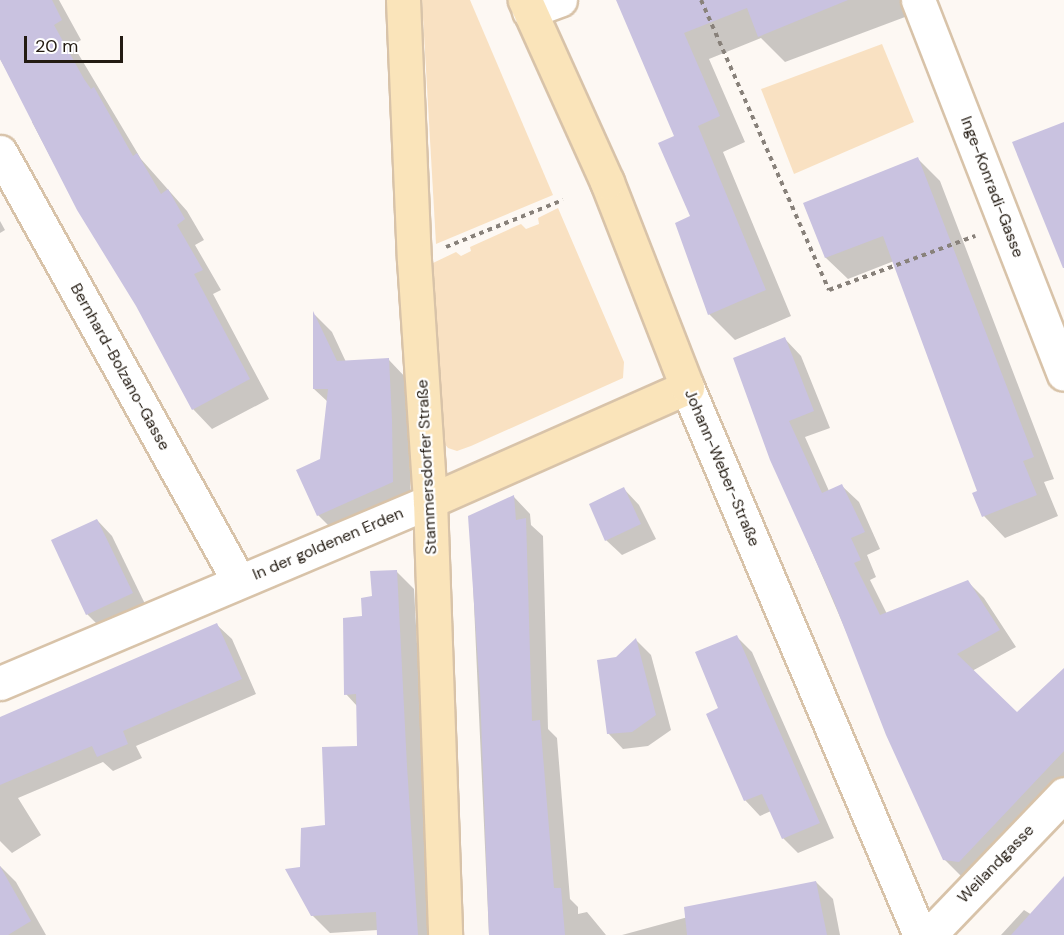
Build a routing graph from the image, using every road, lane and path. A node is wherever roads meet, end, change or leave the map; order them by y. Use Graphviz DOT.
graph roads {
  1 [pos="403,0"];
  2 [pos="560,0"];
  3 [pos="701,0"];
  4 [pos="918,0"];
  5 [pos="527,5"];
  6 [pos="0,152"];
  7 [pos="563,200"];
  8 [pos="1007,224"];
  9 [pos="414,260"];
  10 [pos="1064,374"];
  11 [pos="687,387"];
  12 [pos="430,501"];
  13 [pos="239,581"];
  14 [pos="0,683"];
  15 [pos="1064,794"];
  16 [pos="445,935"];
  17 [pos="920,935"];
  18 [pos="929,935"];
  1 -- 9 [label="main road, Stammersdorfer Straße"];
  2 -- 5 [label="street"];
  3 -- 8 [label="path"];
  4 -- 8 [label="street, Inge-Konradi-Gasse"];
  5 -- 11 [label="main road, Johann-Weber-Straße"];
  6 -- 13 [label="street, Bernhard-Bolzano-Gasse"];
  7 -- 9 [label="path"];
  8 -- 10 [label="street, Inge-Konradi-Gasse"];
  9 -- 12 [label="main road, Stammersdorfer Straße"];
  11 -- 12 [label="main road, In der goldenen Erden"];
  11 -- 17 [label="street, Johann-Weber-Straße"];
  12 -- 13 [label="street, In der goldenen Erden"];
  12 -- 16 [label="main road, Stammersdorfer Straße"];
  13 -- 14 [label="street, In der goldenen Erden"];
  15 -- 18 [label="street, Weilandgasse"];
}
